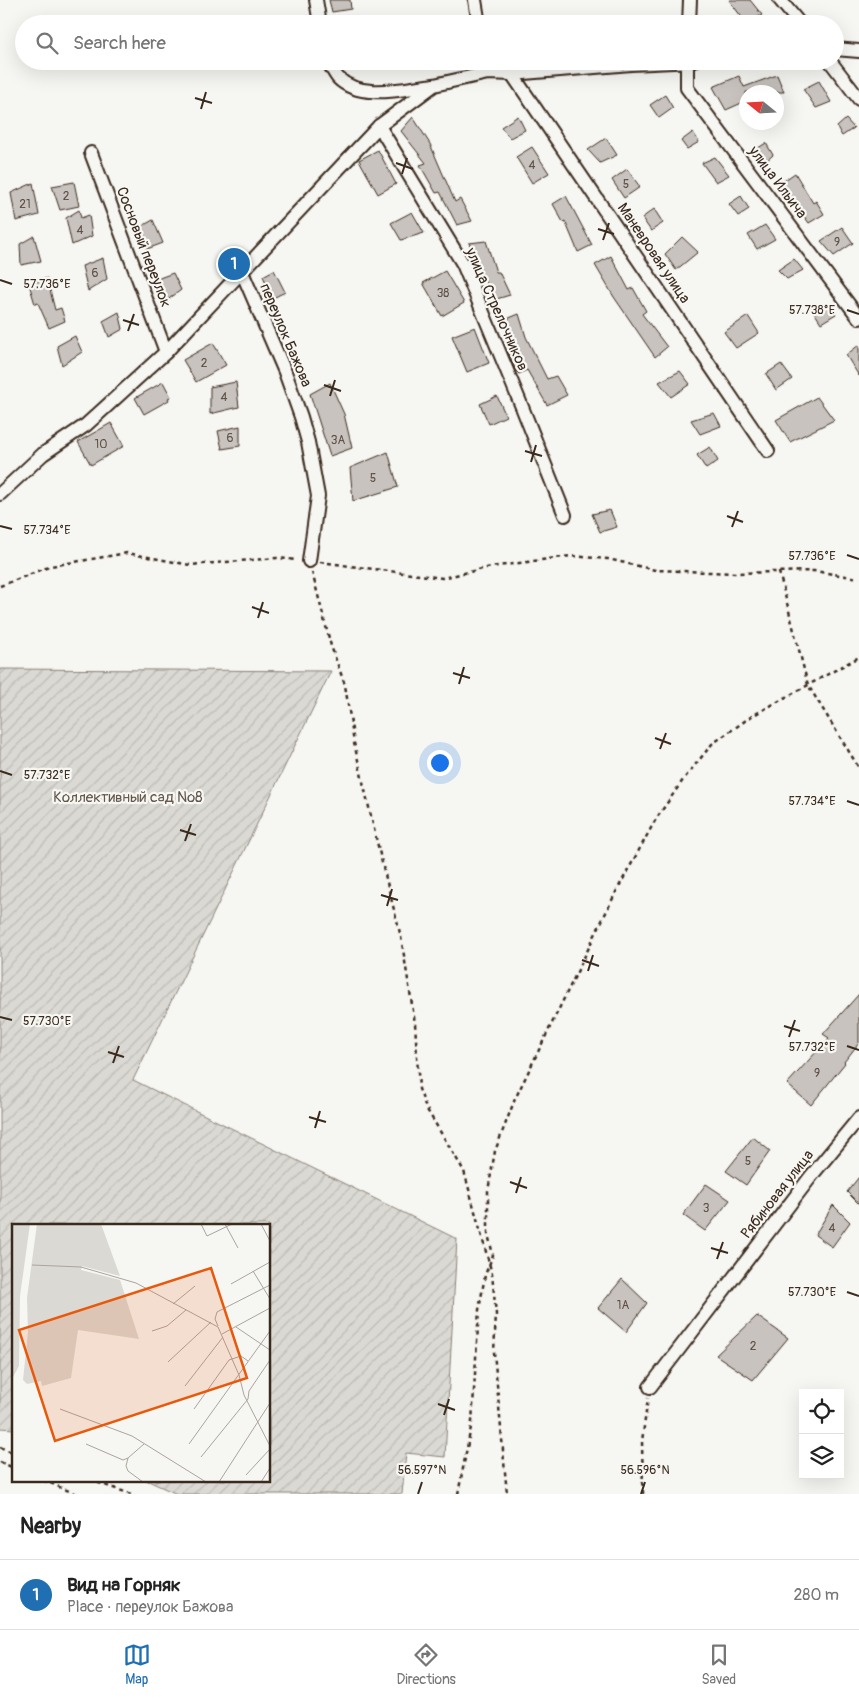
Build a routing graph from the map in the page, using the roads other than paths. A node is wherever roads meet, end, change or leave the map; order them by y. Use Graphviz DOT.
graph roads {
  1 [pos="316,0"];
  2 [pos="475,0"];
  3 [pos="690,0"];
  4 [pos="780,0"];
  5 [pos="318,15"];
  6 [pos="478,15"];
  7 [pos="689,15"];
  8 [pos="792,15"];
  9 [pos="844,49"];
  10 [pos="859,51"];
  11 [pos="333,70"];
  12 [pos="478,70"];
  13 [pos="498,70"];
  14 [pos="560,70"];
  15 [pos="688,70"];
  16 [pos="837,70"];
  17 [pos="512,74"];
  18 [pos="434,85"];
  19 [pos="859,99"];
  20 [pos="379,126"];
  21 [pos="91,153"];
  22 [pos="242,272"];
  23 [pos="859,318"];
  24 [pos="166,352"];
  25 [pos="768,451"];
  26 [pos="0,494"];
  27 [pos="565,515"];
  28 [pos="309,560"];
  29 [pos="859,1118"];
  30 [pos="650,1387"];
  1 -- 5 [label="street"];
  2 -- 6 [label="street"];
  3 -- 7 [label="street"];
  4 -- 8 [label="street"];
  9 -- 10 [label="street"];
  11 -- 18 [label="street"];
  12 -- 18 [label="street"];
  13 -- 17 [label="street"];
  14 -- 17 [label="street"];
  15 -- 23 [label="street, улица Ильича"];
  16 -- 19 [label="street"];
  17 -- 25 [label="street, Маневровая улица"];
  18 -- 20 [label="street"];
  20 -- 22 [label="street"];
  20 -- 27 [label="street, улица Стрелочников"];
  21 -- 24 [label="street, Сосновый переулок"];
  22 -- 24 [label="street, переулок Бажова"];
  22 -- 28 [label="street, переулок Бажова"];
  24 -- 26 [label="street, переулок Бажова"];
  29 -- 30 [label="street, Рябиновая улица"];
}
